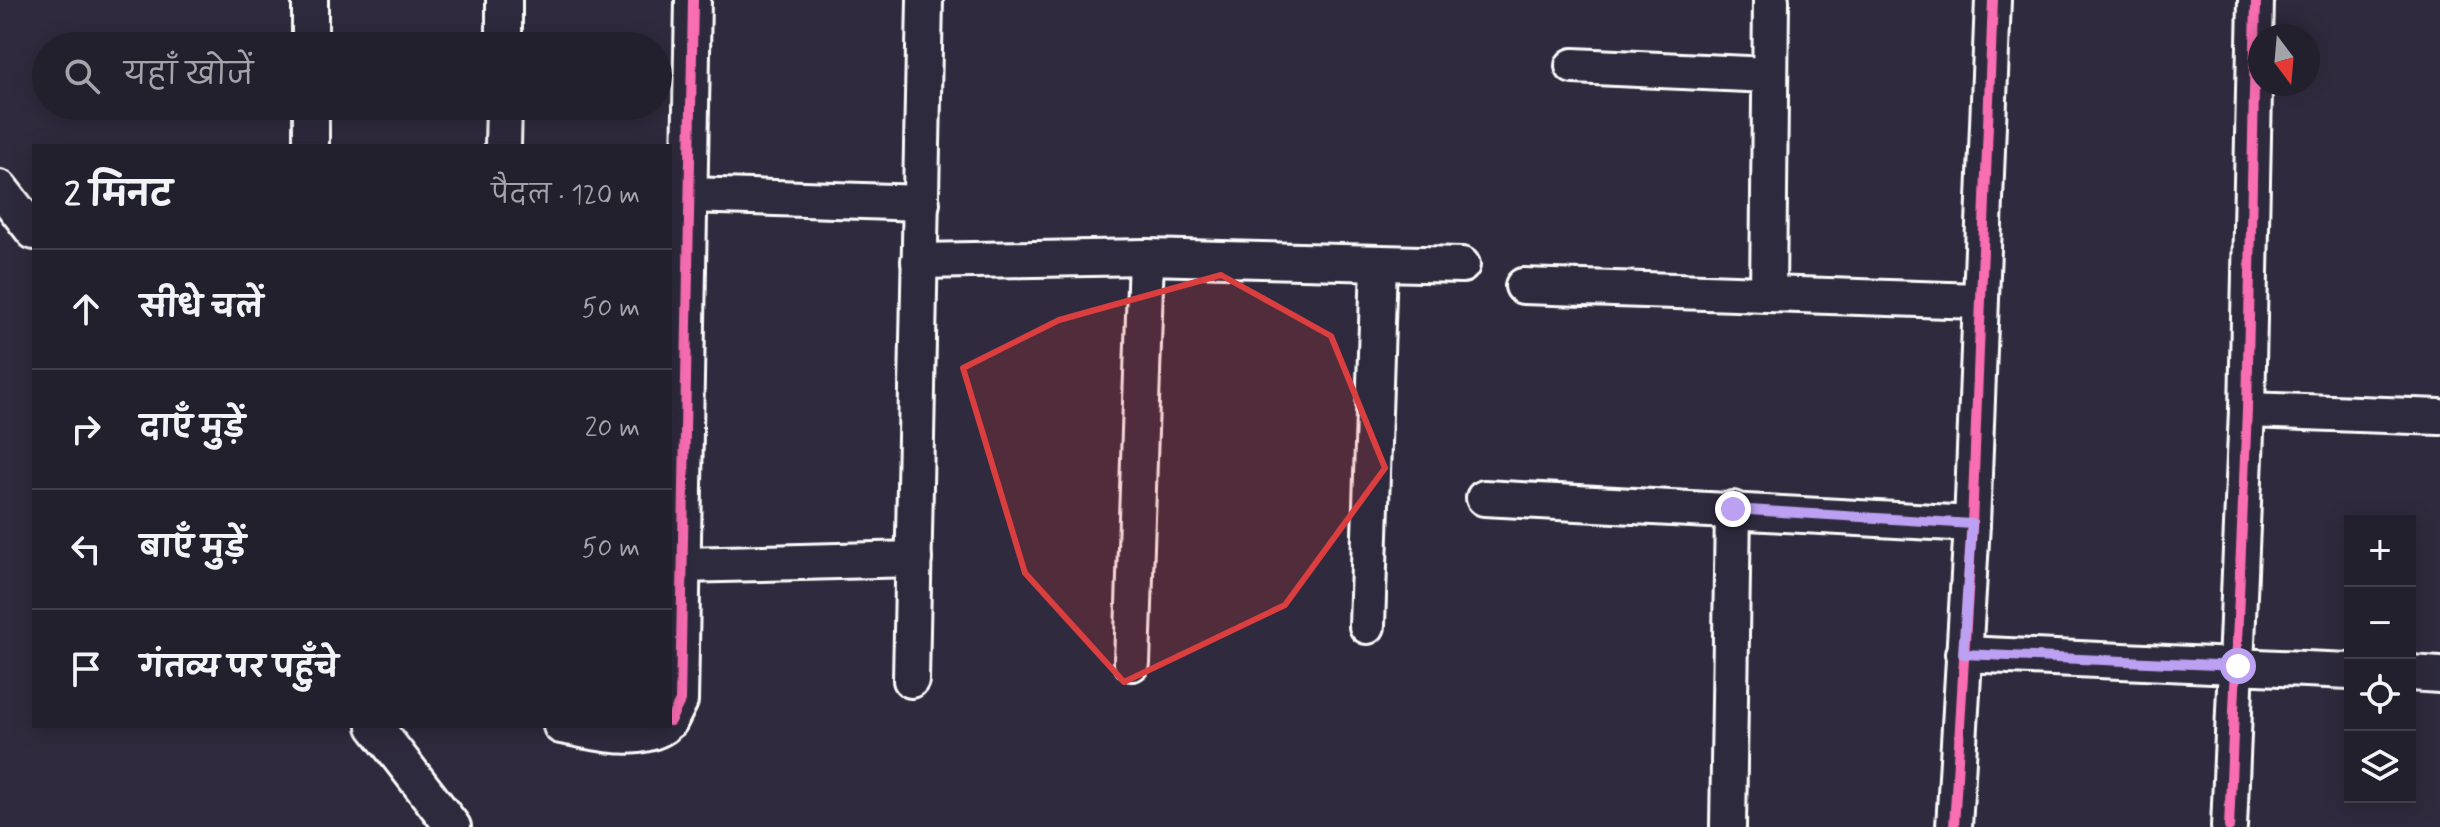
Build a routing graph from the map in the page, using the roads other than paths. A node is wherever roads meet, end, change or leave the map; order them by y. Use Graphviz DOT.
graph roads {
  1 [pos="310,0"];
  2 [pos="504,0"];
  3 [pos="693,0"];
  4 [pos="925,0"];
  5 [pos="1771,0"];
  6 [pos="1993,0"];
  7 [pos="2256,0"];
  8 [pos="310,32"];
  9 [pos="504,32"];
  10 [pos="1573,66"];
  11 [pos="1769,75"];
  12 [pos="311,120"];
  13 [pos="504,120"];
  14 [pos="311,144"];
  15 [pos="503,144"];
  16 [pos="0,188"];
  17 [pos="690,195"];
  18 [pos="922,203"];
  19 [pos="32,229"];
  20 [pos="1146,257"];
  21 [pos="919,261"];
  22 [pos="1379,263"];
  23 [pos="1462,265"];
  24 [pos="1523,286"];
  25 [pos="1768,293"];
  26 [pos="1979,301"];
  27 [pos="2247,410"];
  28 [pos="2440,417"];
  29 [pos="1484,498"];
  30 [pos="1733,509"];
  31 [pos="1972,524"];
  32 [pos="914,559"];
  33 [pos="682,565"];
  34 [pos="1367,626"];
  35 [pos="1963,654"];
  36 [pos="1132,663"];
  37 [pos="2238,666"];
  38 [pos="2344,671"];
  39 [pos="2416,673"];
  40 [pos="2440,675"];
  41 [pos="911,680"];
  42 [pos="672,717"];
  43 [pos="377,728"];
  44 [pos="574,728"];
  45 [pos="658,728"];
  46 [pos="453,827"];
  47 [pos="1728,827"];
  48 [pos="1954,827"];
  49 [pos="2229,827"];
  1 -- 8 [label="street"];
  2 -- 9 [label="street"];
  3 -- 17 [label="street"];
  4 -- 18 [label="street"];
  5 -- 11 [label="street"];
  6 -- 26 [label="street"];
  7 -- 27 [label="street"];
  10 -- 11 [label="street"];
  11 -- 25 [label="street"];
  12 -- 14 [label="street"];
  13 -- 15 [label="street"];
  16 -- 19 [label="street"];
  17 -- 18 [label="street"];
  17 -- 33 [label="street"];
  18 -- 21 [label="street"];
  20 -- 21 [label="street"];
  20 -- 22 [label="street"];
  20 -- 36 [label="street"];
  21 -- 32 [label="street"];
  22 -- 23 [label="street"];
  22 -- 34 [label="street"];
  24 -- 25 [label="street"];
  25 -- 26 [label="street"];
  26 -- 31 [label="street"];
  27 -- 28 [label="street"];
  27 -- 37 [label="street"];
  29 -- 30 [label="street"];
  30 -- 31 [label="street"];
  30 -- 47 [label="street"];
  31 -- 35 [label="street"];
  32 -- 33 [label="street"];
  32 -- 41 [label="street"];
  33 -- 42 [label="street"];
  35 -- 37 [label="street"];
  35 -- 48 [label="street"];
  37 -- 38 [label="street"];
  37 -- 49 [label="street"];
  39 -- 40 [label="street"];
  43 -- 46 [label="street"];
  44 -- 45 [label="street"];
}
